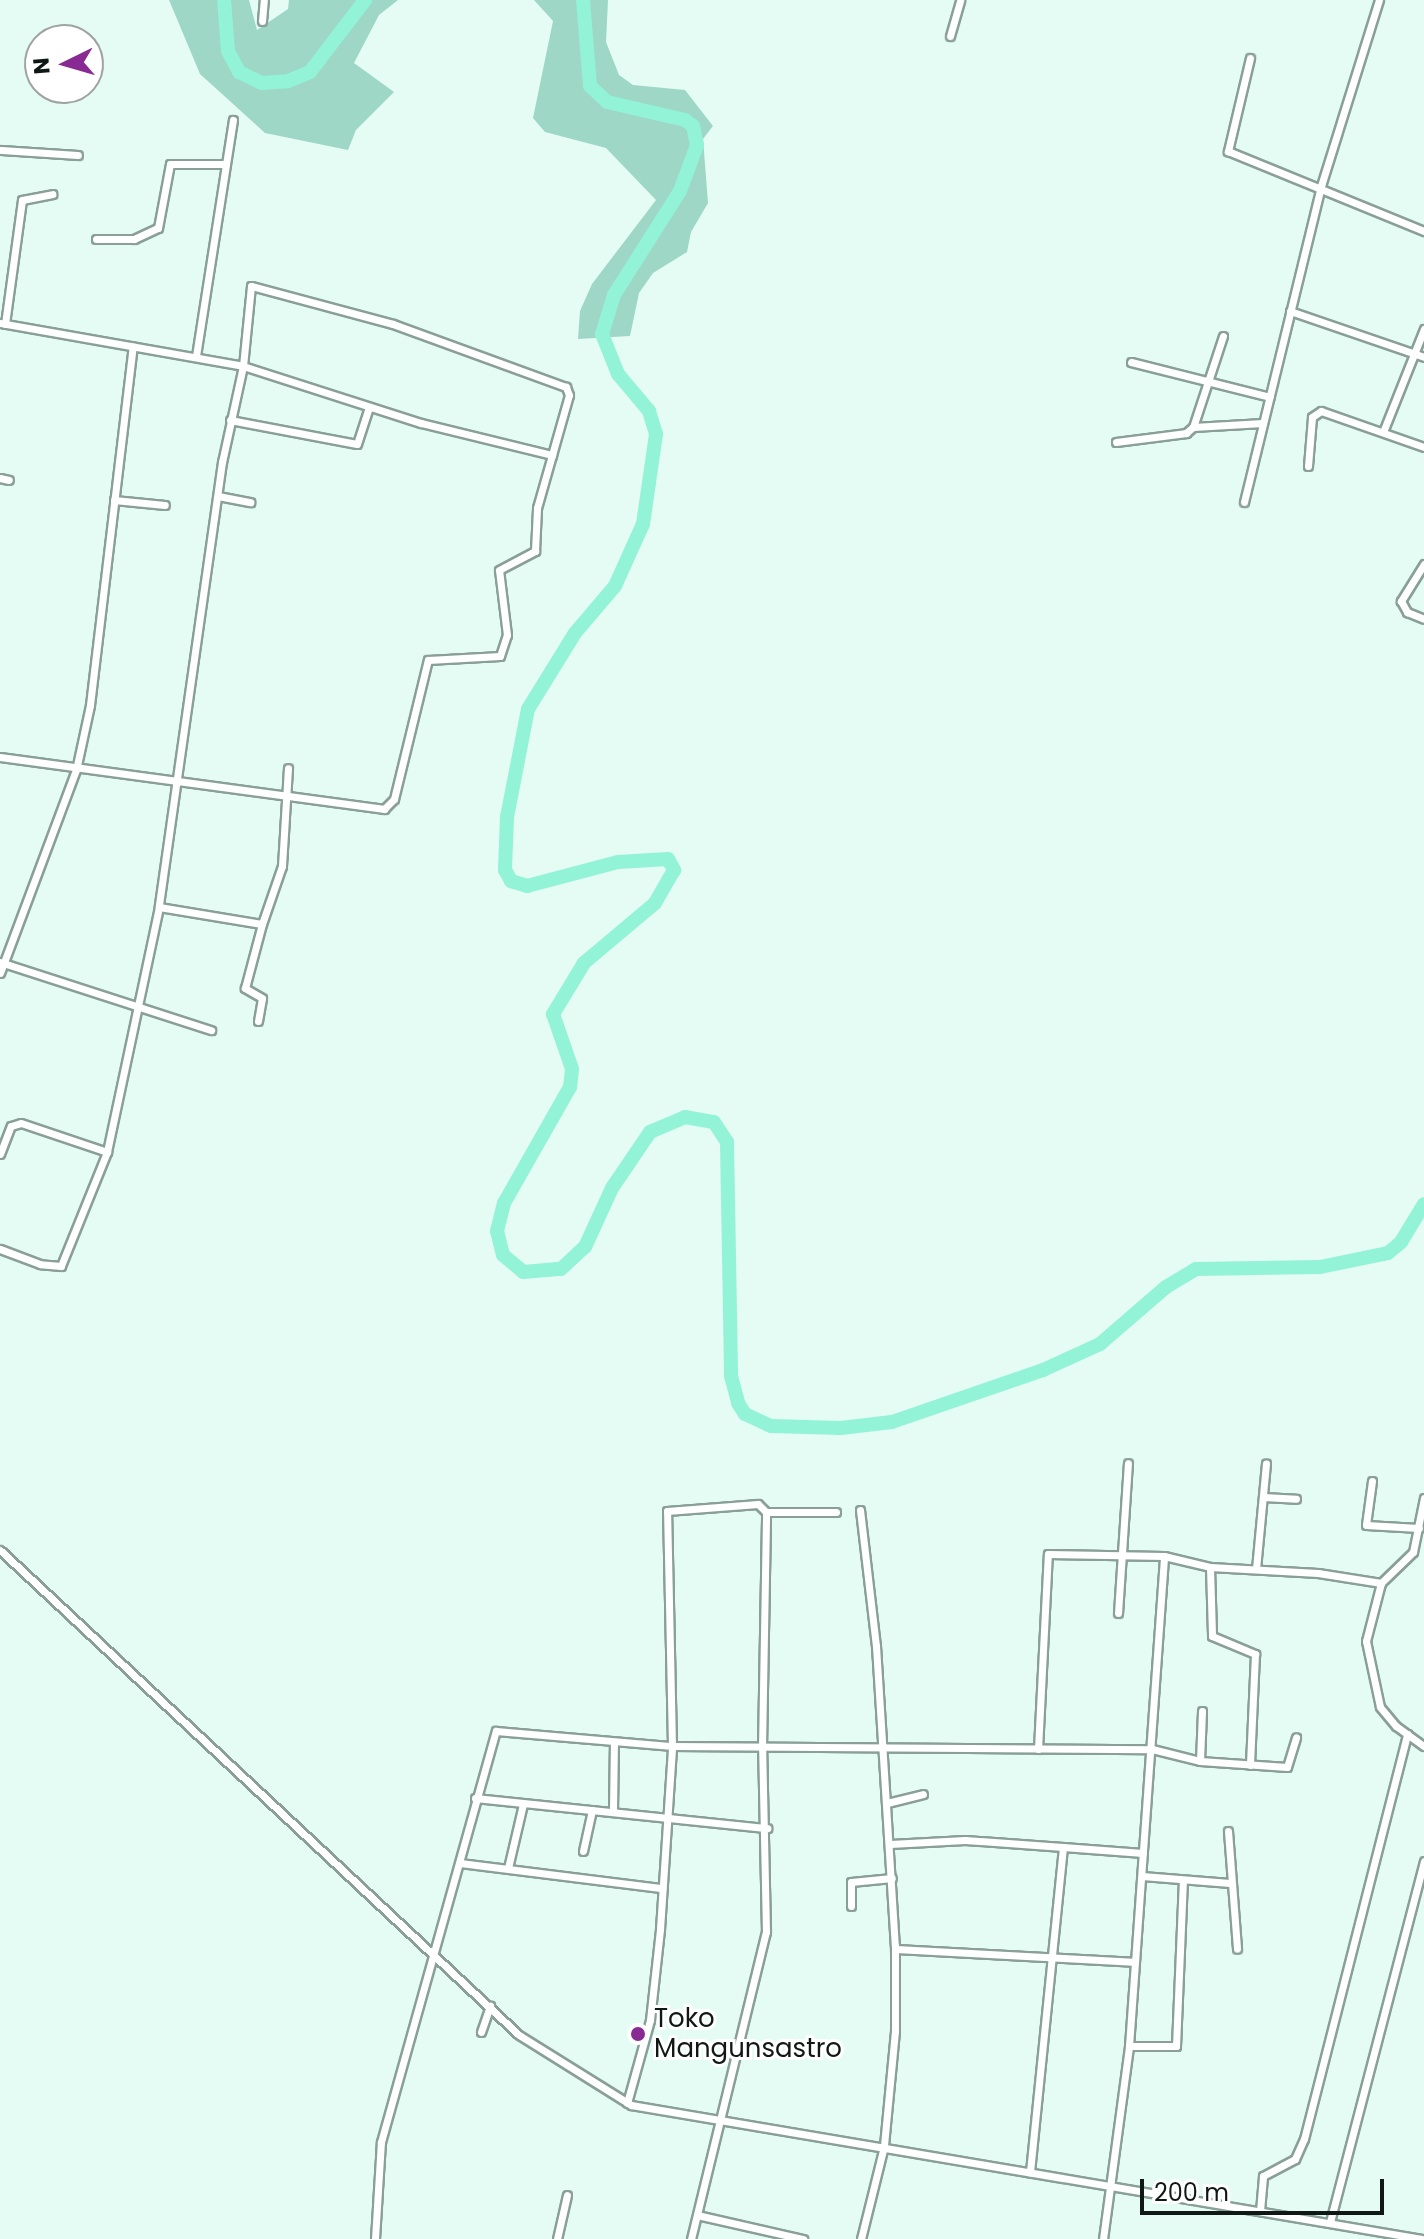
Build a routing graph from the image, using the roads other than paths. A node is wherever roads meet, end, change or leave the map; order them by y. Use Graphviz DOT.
graph roads {
  1 [pos="264,0"];
  2 [pos="960,0"];
  3 [pos="1379,0"];
  4 [pos="262,21"];
  5 [pos="950,36"];
  6 [pos="1250,58"];
  7 [pos="233,120"];
  8 [pos="0,150"];
  9 [pos="78,155"];
  10 [pos="226,164"];
  11 [pos="1321,186"];
  12 [pos="52,194"];
  13 [pos="1424,231"];
  14 [pos="96,239"];
  15 [pos="1290,311"];
  16 [pos="2,323"];
  17 [pos="1424,329"];
  18 [pos="1223,336"];
  19 [pos="133,347"];
  20 [pos="1414,353"];
  21 [pos="196,356"];
  22 [pos="1424,357"];
  23 [pos="1131,362"];
  24 [pos="243,366"];
  25 [pos="1208,381"];
  26 [pos="1270,397"];
  27 [pos="369,407"];
  28 [pos="230,420"];
  29 [pos="1263,423"];
  30 [pos="1193,427"];
  31 [pos="1383,432"];
  32 [pos="1116,442"];
  33 [pos="1424,447"];
  34 [pos="552,455"];
  35 [pos="1308,466"];
  36 [pos="218,496"];
  37 [pos="114,500"];
  38 [pos="250,502"];
  39 [pos="1244,502"];
  40 [pos="165,505"];
  41 [pos="1424,564"];
  42 [pos="1424,619"];
  43 [pos="0,757"];
  44 [pos="288,768"];
  45 [pos="76,770"];
  46 [pos="180,781"];
  47 [pos="283,795"];
  48 [pos="159,907"];
  49 [pos="262,924"];
  50 [pos="2,963"];
  51 [pos="0,973"];
  52 [pos="139,1008"];
  53 [pos="258,1021"];
  54 [pos="211,1030"];
  55 [pos="107,1152"];
  56 [pos="0,1154"];
  57 [pos="0,1249"];
  58 [pos="1128,1463"];
  59 [pos="1266,1463"];
  60 [pos="1372,1481"];
  61 [pos="1263,1497"];
  62 [pos="1424,1498"];
  63 [pos="1296,1499"];
  64 [pos="860,1510"];
  65 [pos="766,1512"];
  66 [pos="836,1512"];
  67 [pos="1419,1528"];
  68 [pos="0,1550"];
  69 [pos="1121,1553"];
  70 [pos="1164,1556"];
  71 [pos="1210,1567"];
  72 [pos="1256,1569"];
  73 [pos="1381,1583"];
  74 [pos="1118,1613"];
  75 [pos="1202,1711"];
  76 [pos="1407,1734"];
  77 [pos="1296,1737"];
  78 [pos="614,1743"];
  79 [pos="672,1746"];
  80 [pos="1424,1746"];
  81 [pos="762,1748"];
  82 [pos="1038,1749"];
  83 [pos="1152,1749"];
  84 [pos="883,1750"];
  85 [pos="1200,1761"];
  86 [pos="1250,1765"];
  87 [pos="923,1794"];
  88 [pos="475,1798"];
  89 [pos="887,1803"];
  90 [pos="523,1804"];
  91 [pos="592,1810"];
  92 [pos="613,1811"];
  93 [pos="666,1815"];
  94 [pos="767,1828"];
  95 [pos="1228,1831"];
  96 [pos="890,1844"];
  97 [pos="1063,1847"];
  98 [pos="583,1851"];
  99 [pos="1143,1853"];
  100 [pos="1424,1861"];
  101 [pos="460,1863"];
  102 [pos="508,1868"];
  103 [pos="1142,1876"];
  104 [pos="892,1878"];
  105 [pos="1183,1881"];
  106 [pos="1230,1883"];
  107 [pos="662,1888"];
  108 [pos="851,1906"];
  109 [pos="895,1949"];
  110 [pos="1237,1949"];
  111 [pos="434,1952"];
  112 [pos="1052,1955"];
  113 [pos="1134,1962"];
  114 [pos="488,2008"];
  115 [pos="481,2032"];
  116 [pos="1129,2046"];
  117 [pos="627,2103"];
  118 [pos="719,2118"];
  119 [pos="884,2146"];
  120 [pos="1030,2172"];
  121 [pos="1107,2187"];
  122 [pos="567,2195"];
  123 [pos="1260,2211"];
  124 [pos="697,2215"];
  125 [pos="1330,2222"];
  126 [pos="375,2239"];
  127 [pos="557,2239"];
  128 [pos="691,2239"];
  129 [pos="803,2239"];
  130 [pos="861,2239"];
  131 [pos="1103,2239"];
  132 [pos="1422,2239"];
  1 -- 4 [label="street"];
  2 -- 5 [label="street"];
  3 -- 11 [label="street"];
  6 -- 11 [label="street"];
  7 -- 10 [label="street"];
  8 -- 9 [label="street"];
  10 -- 14 [label="street"];
  10 -- 21 [label="street"];
  11 -- 13 [label="street"];
  11 -- 15 [label="street"];
  12 -- 16 [label="street"];
  15 -- 20 [label="street"];
  15 -- 26 [label="street"];
  16 -- 19 [label="street"];
  17 -- 20 [label="street"];
  18 -- 25 [label="street"];
  19 -- 21 [label="street"];
  19 -- 37 [label="street"];
  20 -- 22 [label="street"];
  20 -- 31 [label="street"];
  21 -- 24 [label="street"];
  23 -- 25 [label="street"];
  24 -- 27 [label="street"];
  24 -- 28 [label="street"];
  24 -- 34 [label="street"];
  25 -- 26 [label="street"];
  25 -- 30 [label="street"];
  26 -- 29 [label="street"];
  27 -- 28 [label="street"];
  27 -- 34 [label="street"];
  28 -- 36 [label="street"];
  29 -- 30 [label="street"];
  29 -- 39 [label="street"];
  30 -- 32 [label="street"];
  31 -- 33 [label="street"];
  31 -- 35 [label="street"];
  34 -- 47 [label="street"];
  36 -- 38 [label="street"];
  36 -- 46 [label="street"];
  37 -- 40 [label="street"];
  37 -- 45 [label="street"];
  41 -- 42 [label="street"];
  43 -- 45 [label="street"];
  44 -- 47 [label="street"];
  45 -- 46 [label="street"];
  45 -- 50 [label="street"];
  46 -- 47 [label="street"];
  46 -- 48 [label="street"];
  47 -- 49 [label="street"];
  48 -- 49 [label="street"];
  48 -- 52 [label="street"];
  49 -- 53 [label="street"];
  50 -- 51 [label="street"];
  50 -- 52 [label="street"];
  52 -- 54 [label="street"];
  52 -- 55 [label="street"];
  55 -- 56 [label="street"];
  55 -- 57 [label="street"];
  58 -- 69 [label="street"];
  59 -- 61 [label="street"];
  60 -- 67 [label="street"];
  61 -- 63 [label="street"];
  61 -- 72 [label="street"];
  62 -- 67 [label="street"];
  64 -- 84 [label="street"];
  65 -- 66 [label="street"];
  65 -- 79 [label="street"];
  65 -- 81 [label="street"];
  67 -- 73 [label="street"];
  68 -- 111 [label="street"];
  69 -- 70 [label="street"];
  69 -- 74 [label="street"];
  69 -- 82 [label="street"];
  70 -- 71 [label="street"];
  70 -- 83 [label="street"];
  71 -- 72 [label="street"];
  71 -- 86 [label="street"];
  72 -- 73 [label="street"];
  73 -- 76 [label="street"];
  75 -- 85 [label="street"];
  76 -- 80 [label="street"];
  76 -- 123 [label="street"];
  77 -- 86 [label="street"];
  78 -- 79 [label="street"];
  78 -- 88 [label="street"];
  78 -- 92 [label="street"];
  79 -- 81 [label="street"];
  79 -- 93 [label="street"];
  81 -- 84 [label="street"];
  81 -- 94 [label="street"];
  82 -- 83 [label="street"];
  82 -- 84 [label="street"];
  83 -- 85 [label="street"];
  83 -- 99 [label="street"];
  84 -- 89 [label="street"];
  85 -- 86 [label="street"];
  87 -- 89 [label="street"];
  88 -- 90 [label="street"];
  88 -- 101 [label="street"];
  89 -- 96 [label="street"];
  90 -- 91 [label="street"];
  90 -- 102 [label="street"];
  91 -- 92 [label="street"];
  91 -- 98 [label="street"];
  92 -- 93 [label="street"];
  93 -- 94 [label="street"];
  93 -- 107 [label="street"];
  94 -- 118 [label="street"];
  95 -- 106 [label="street"];
  96 -- 97 [label="street"];
  96 -- 104 [label="street"];
  97 -- 99 [label="street"];
  97 -- 112 [label="street"];
  99 -- 103 [label="street"];
  100 -- 125 [label="street"];
  101 -- 102 [label="street"];
  101 -- 111 [label="street"];
  102 -- 107 [label="street"];
  103 -- 105 [label="street"];
  103 -- 113 [label="street"];
  104 -- 108 [label="street"];
  104 -- 109 [label="street"];
  105 -- 106 [label="street"];
  105 -- 116 [label="street"];
  106 -- 110 [label="street"];
  107 -- 117 [label="street"];
  109 -- 112 [label="street"];
  109 -- 119 [label="street"];
  111 -- 114 [label="street"];
  111 -- 126 [label="street"];
  112 -- 113 [label="street"];
  112 -- 120 [label="street"];
  113 -- 116 [label="street"];
  114 -- 115 [label="street"];
  114 -- 117 [label="street"];
  116 -- 121 [label="street"];
  117 -- 118 [label="street"];
  118 -- 119 [label="street"];
  118 -- 124 [label="street"];
  119 -- 120 [label="street"];
  119 -- 130 [label="street"];
  120 -- 121 [label="street"];
  121 -- 123 [label="street"];
  121 -- 131 [label="street"];
  122 -- 127 [label="street"];
  123 -- 125 [label="street"];
  124 -- 128 [label="street"];
  124 -- 129 [label="street"];
  125 -- 132 [label="street"];
}
